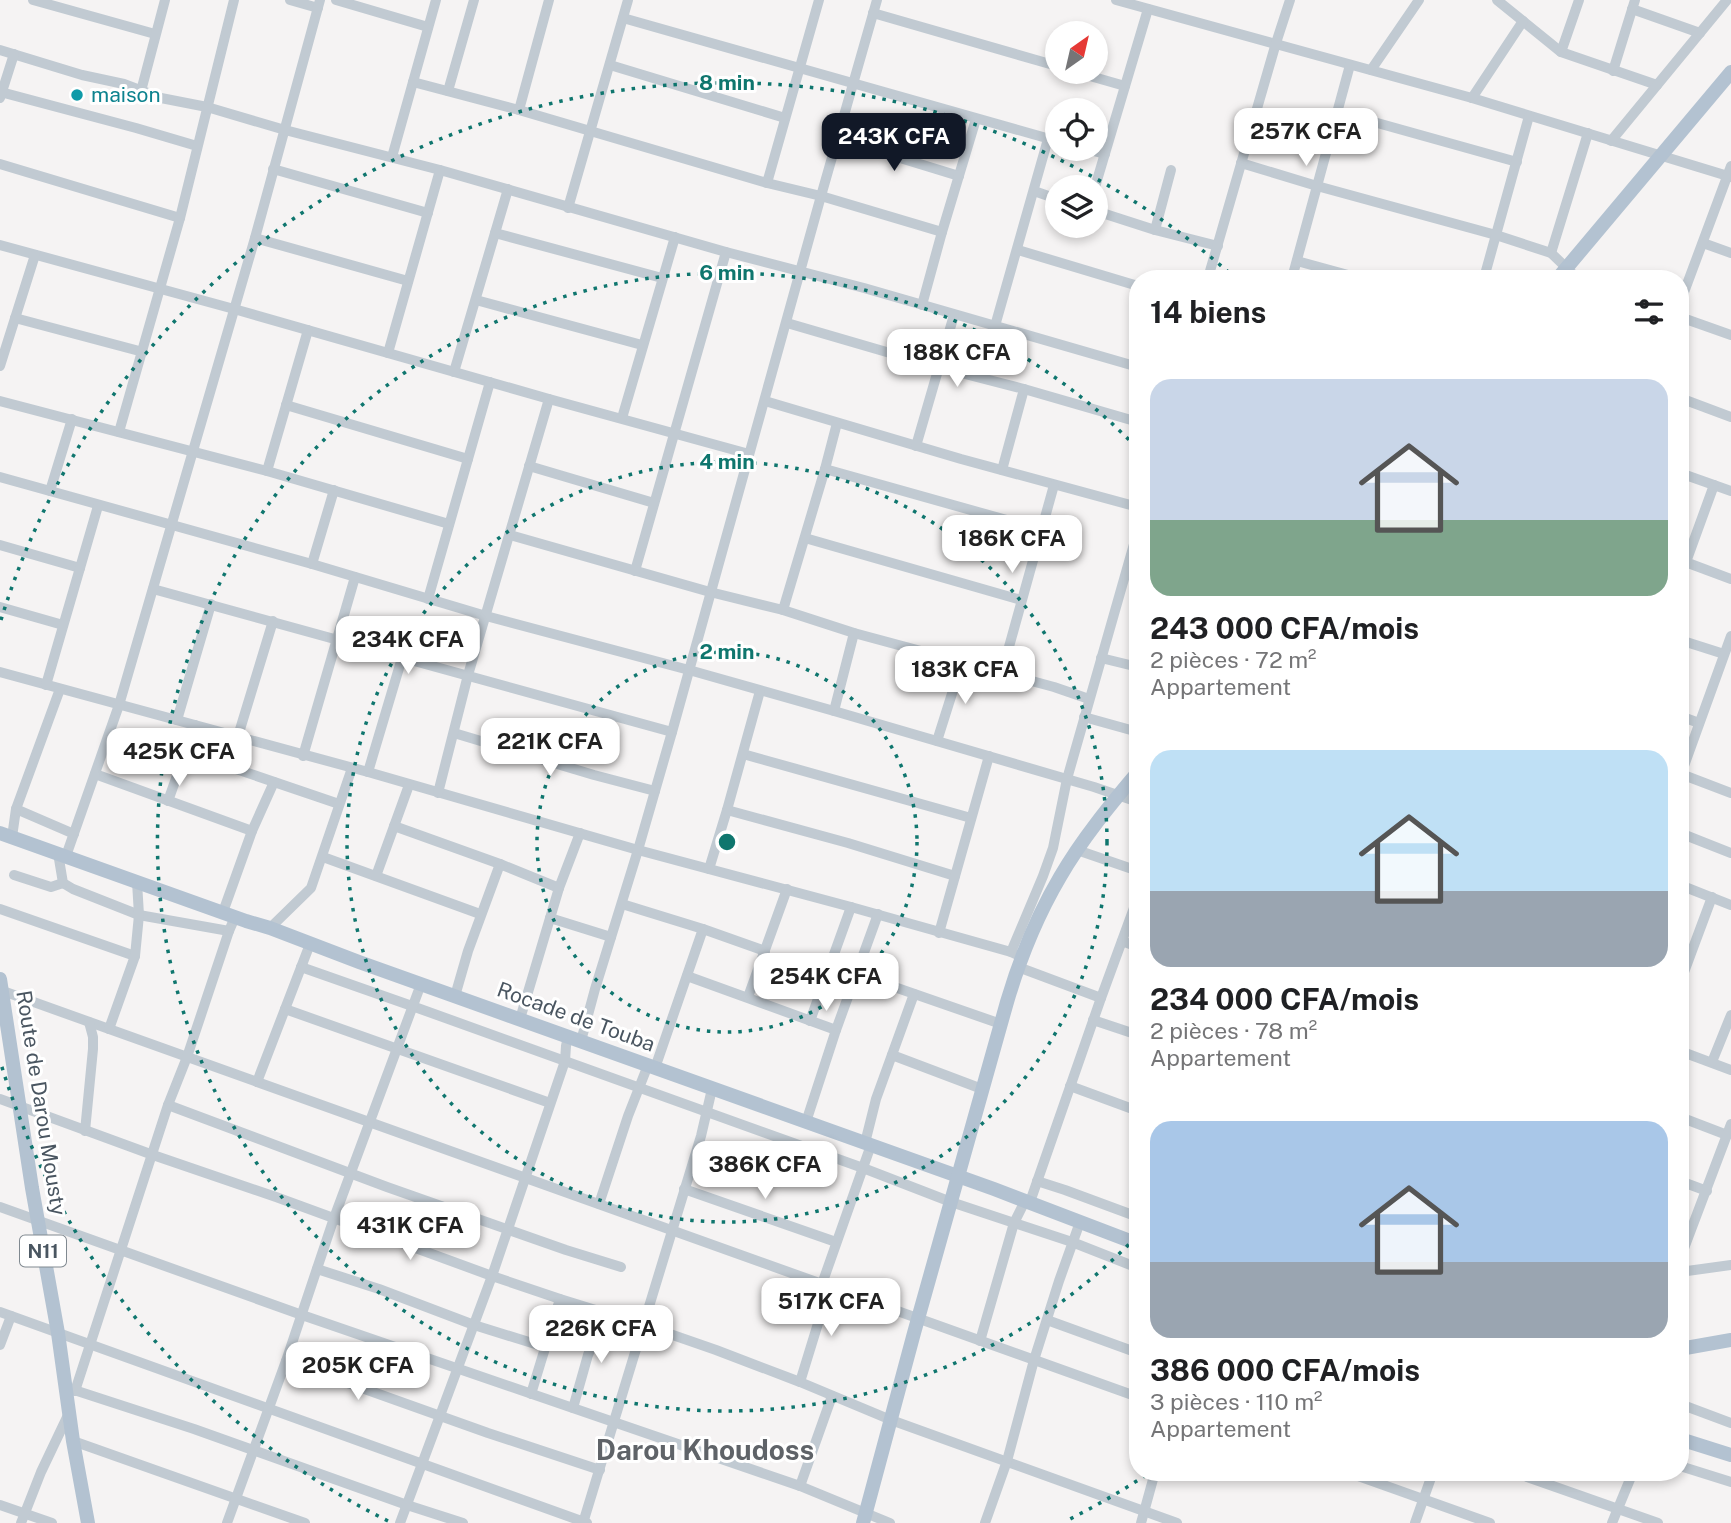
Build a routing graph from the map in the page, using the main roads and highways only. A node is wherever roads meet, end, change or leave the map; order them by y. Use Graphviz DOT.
graph roads {
  1 [pos="1731,72"];
  2 [pos="1571,270"];
  3 [pos="1129,783"];
  4 [pos="6,835"];
  5 [pos="1,987"];
  6 [pos="958,1176"];
  7 [pos="1129,1241"];
  8 [pos="1731,1340"];
  9 [pos="1689,1347"];
  10 [pos="1689,1442"];
  11 [pos="1731,1455"];
  12 [pos="865,1518"];
  13 [pos="88,1523"];
  1 -- 2 [label="main road"];
  3 -- 6 [label="main road"];
  4 -- 6 [label="main road, Rocade de Touba"];
  5 -- 13 [label="main road, Route de Darou Mousty / N11"];
  6 -- 7 [label="main road, Rocade de Touba"];
  6 -- 12 [label="main road"];
  8 -- 9 [label="main road"];
  10 -- 11 [label="main road"];
}
